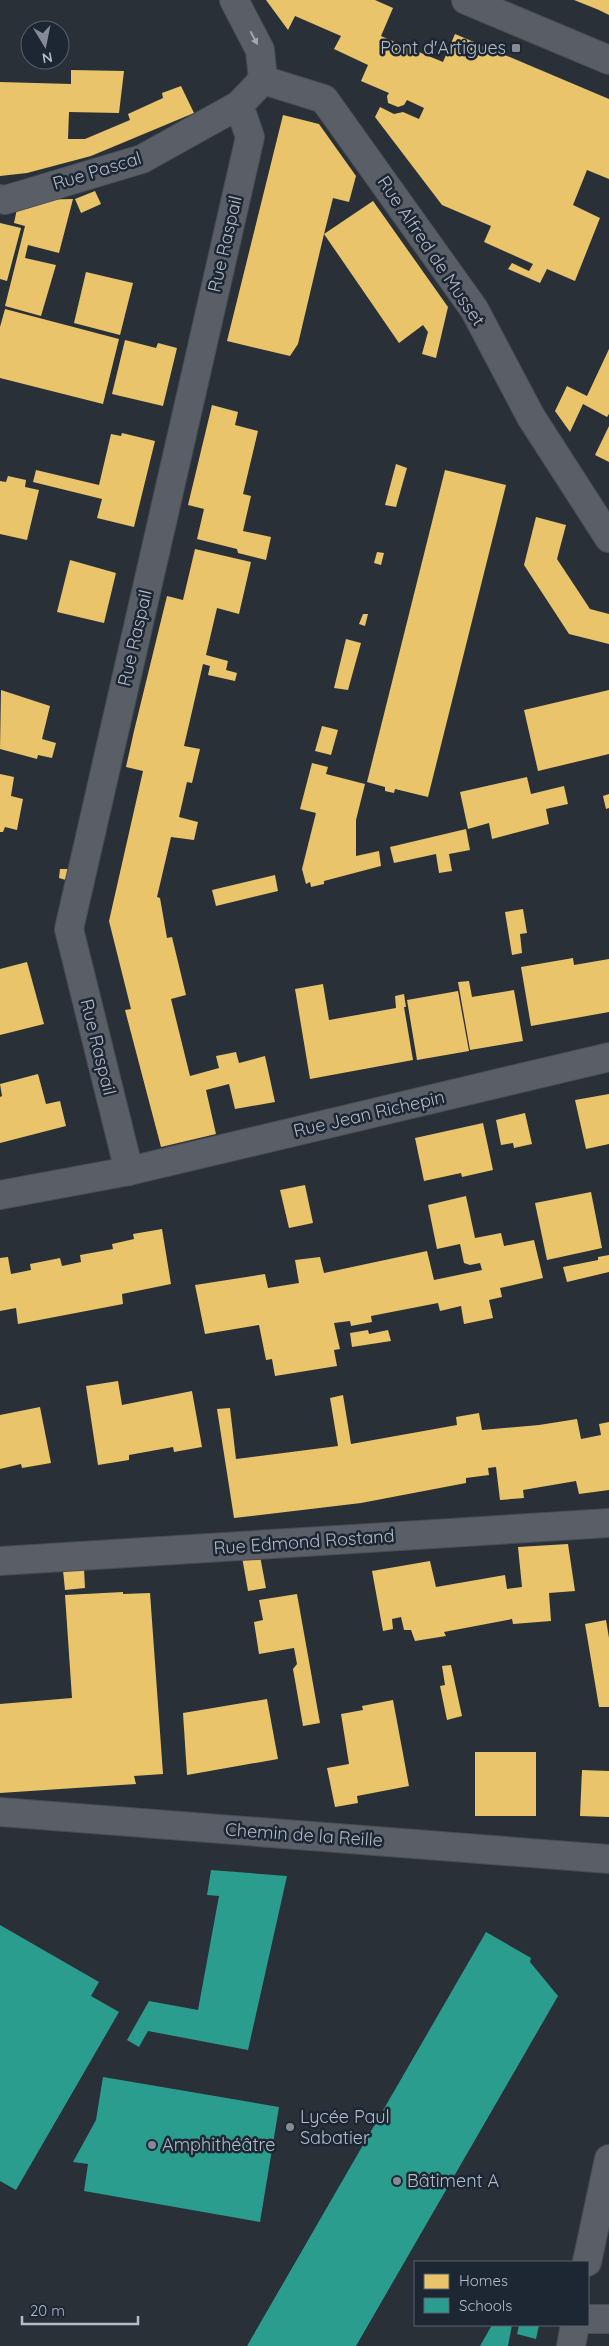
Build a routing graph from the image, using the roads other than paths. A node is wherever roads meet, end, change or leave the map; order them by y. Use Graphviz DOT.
graph roads {
  1 [pos="234,0"];
  2 [pos="466,0"];
  3 [pos="609,60"];
  4 [pos="263,80"];
  5 [pos="239,105"];
  6 [pos="0,199"];
  7 [pos="609,538"];
  8 [pos="609,1057"];
  9 [pos="129,1171"];
  10 [pos="0,1195"];
  11 [pos="609,1523"];
  12 [pos="0,1561"];
  13 [pos="0,1812"];
  14 [pos="609,1859"];
  15 [pos="609,2159"];
  16 [pos="587,2261"];
  17 [pos="589,2319"];
  18 [pos="609,2319"];
  19 [pos="575,2326"];
  20 [pos="571,2346"];
  1 -- 4 [label="street, one-way"];
  2 -- 3 [label="main road"];
  4 -- 5 [label="street, Rue Pascal"];
  4 -- 7 [label="street, Rue Alfred de Musset"];
  5 -- 6 [label="street, Rue Pascal"];
  5 -- 9 [label="street, Rue Raspail"];
  8 -- 9 [label="street, Rue Jean Richepin"];
  9 -- 10 [label="street, Rue Jean Richepin"];
  11 -- 12 [label="street, Rue Edmond Rostand"];
  13 -- 14 [label="street, Chemin de la Reille"];
  15 -- 16 [label="street"];
  17 -- 18 [label="street"];
  19 -- 20 [label="street"];
}
